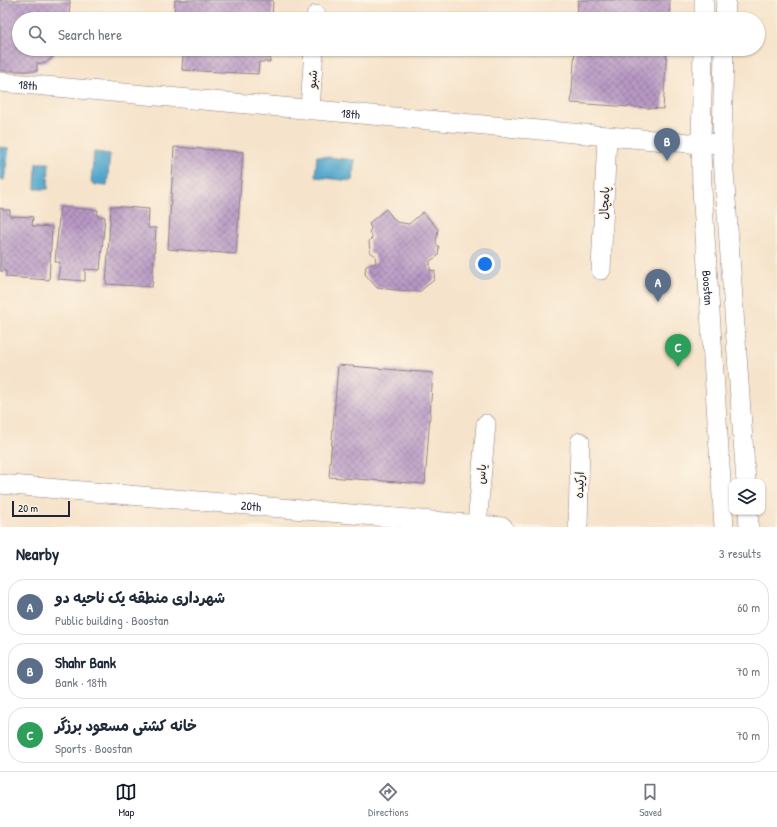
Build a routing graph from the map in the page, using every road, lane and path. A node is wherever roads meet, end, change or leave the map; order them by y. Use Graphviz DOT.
graph roads {
  1 [pos="704,0"];
  2 [pos="726,0"];
  3 [pos="704,12"];
  4 [pos="725,12"];
  5 [pos="314,56"];
  6 [pos="703,56"];
  7 [pos="724,56"];
  8 [pos="0,82"];
  9 [pos="310,109"];
  10 [pos="607,136"];
  11 [pos="722,143"];
  12 [pos="701,144"];
  13 [pos="601,270"];
  14 [pos="486,424"];
  15 [pos="580,442"];
  16 [pos="746,479"];
  17 [pos="0,484"];
  18 [pos="748,515"];
  19 [pos="387,522"];
  20 [pos="477,525"];
  21 [pos="503,527"];
  22 [pos="578,527"];
  23 [pos="724,527"];
  24 [pos="749,527"];
  1 -- 3 [label="street"];
  2 -- 4 [label="street"];
  5 -- 9 [label="street, شبو"];
  6 -- 12 [label="street, Boostan"];
  7 -- 11 [label="street, Boostan"];
  8 -- 9 [label="street, 18th"];
  9 -- 10 [label="street, 18th"];
  10 -- 12 [label="street, 18th"];
  10 -- 13 [label="street, پامچال"];
  11 -- 12 [label="street, 18th"];
  11 -- 16 [label="street, Boostan"];
  12 -- 23 [label="street, Boostan"];
  14 -- 20 [label="street, یاس"];
  15 -- 22 [label="street, ارکیده"];
  17 -- 19 [label="street, 20th"];
  18 -- 24 [label="street"];
  19 -- 20 [label="street, 20th"];
  20 -- 21 [label="street, 20th"];
}
